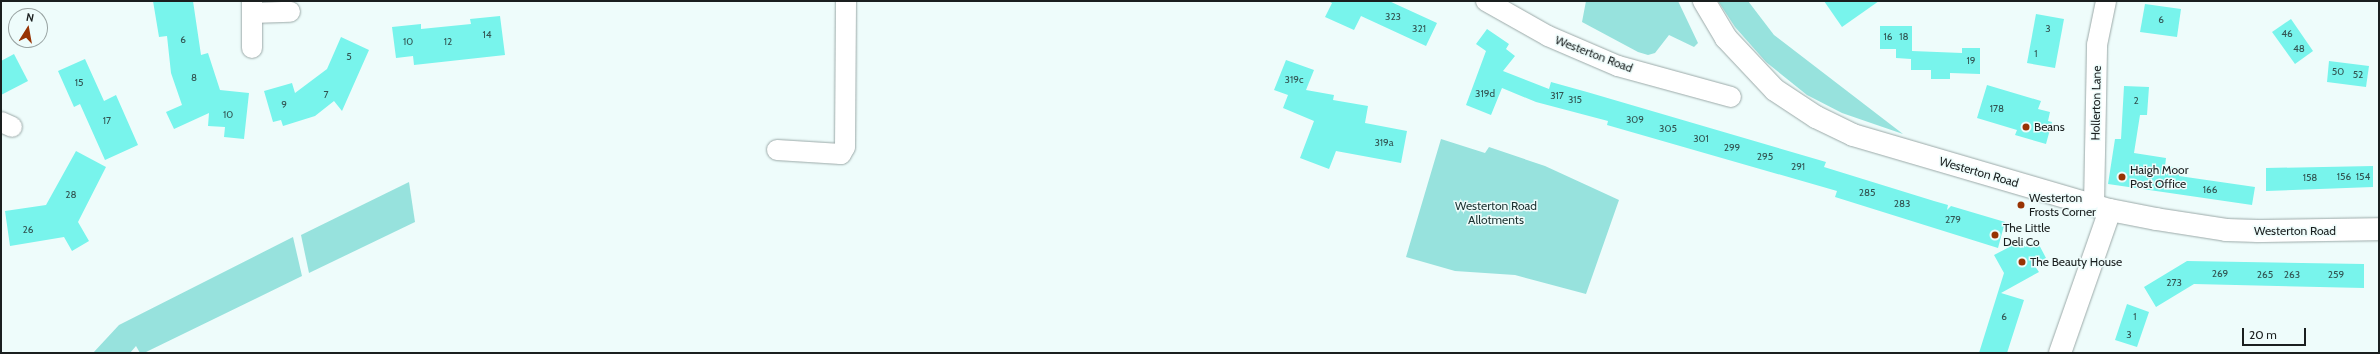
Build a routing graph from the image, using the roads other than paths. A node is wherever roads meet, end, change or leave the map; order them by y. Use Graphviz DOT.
graph roads {
  1 [pos="846,1"];
  2 [pos="1486,1"];
  3 [pos="1704,1"];
  4 [pos="2106,1"];
  5 [pos="252,7"];
  6 [pos="290,12"];
  7 [pos="252,48"];
  8 [pos="1731,97"];
  9 [pos="777,150"];
  10 [pos="2102,208"];
  11 [pos="2379,229"];
  12 [pos="2060,353"];
  1 -- 9 [label="street"];
  2 -- 8 [label="street, Westerton Road"];
  3 -- 10 [label="street, Westerton Road"];
  4 -- 10 [label="street, Hollerton Lane"];
  5 -- 6 [label="street"];
  5 -- 7 [label="street"];
  10 -- 11 [label="street, Westerton Road"];
  10 -- 12 [label="street"];
}
